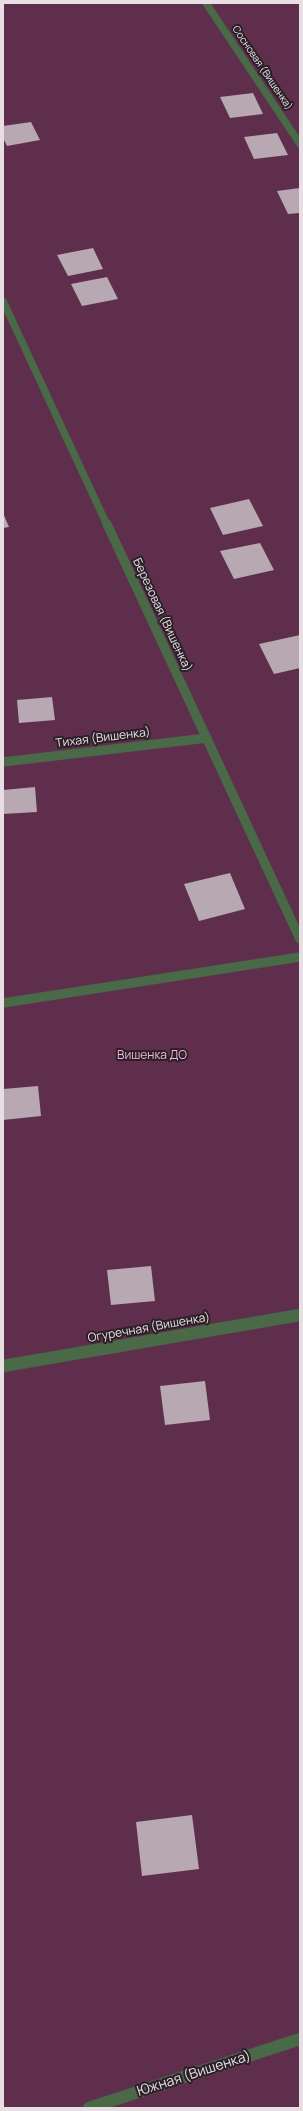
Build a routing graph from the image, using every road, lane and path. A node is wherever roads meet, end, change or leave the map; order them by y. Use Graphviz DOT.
graph roads {
  1 [pos="206,3"];
  2 [pos="300,144"];
  3 [pos="3,301"];
  4 [pos="207,738"];
  5 [pos="3,762"];
  6 [pos="300,939"];
  7 [pos="300,957"];
  8 [pos="3,1004"];
  9 [pos="300,1315"];
  10 [pos="3,1366"];
  11 [pos="300,2039"];
  12 [pos="89,2108"];
  1 -- 2 [label="lane, Сосновая (Вишенка)"];
  3 -- 4 [label="lane, Березовая (Вишенка)"];
  4 -- 5 [label="lane, Тихая (Вишенка)"];
  4 -- 6 [label="lane, Березовая (Вишенка)"];
  7 -- 8 [label="lane"];
  9 -- 10 [label="lane, Огуречная (Вишенка)"];
  11 -- 12 [label="lane, Южная (Вишенка)"];
}
